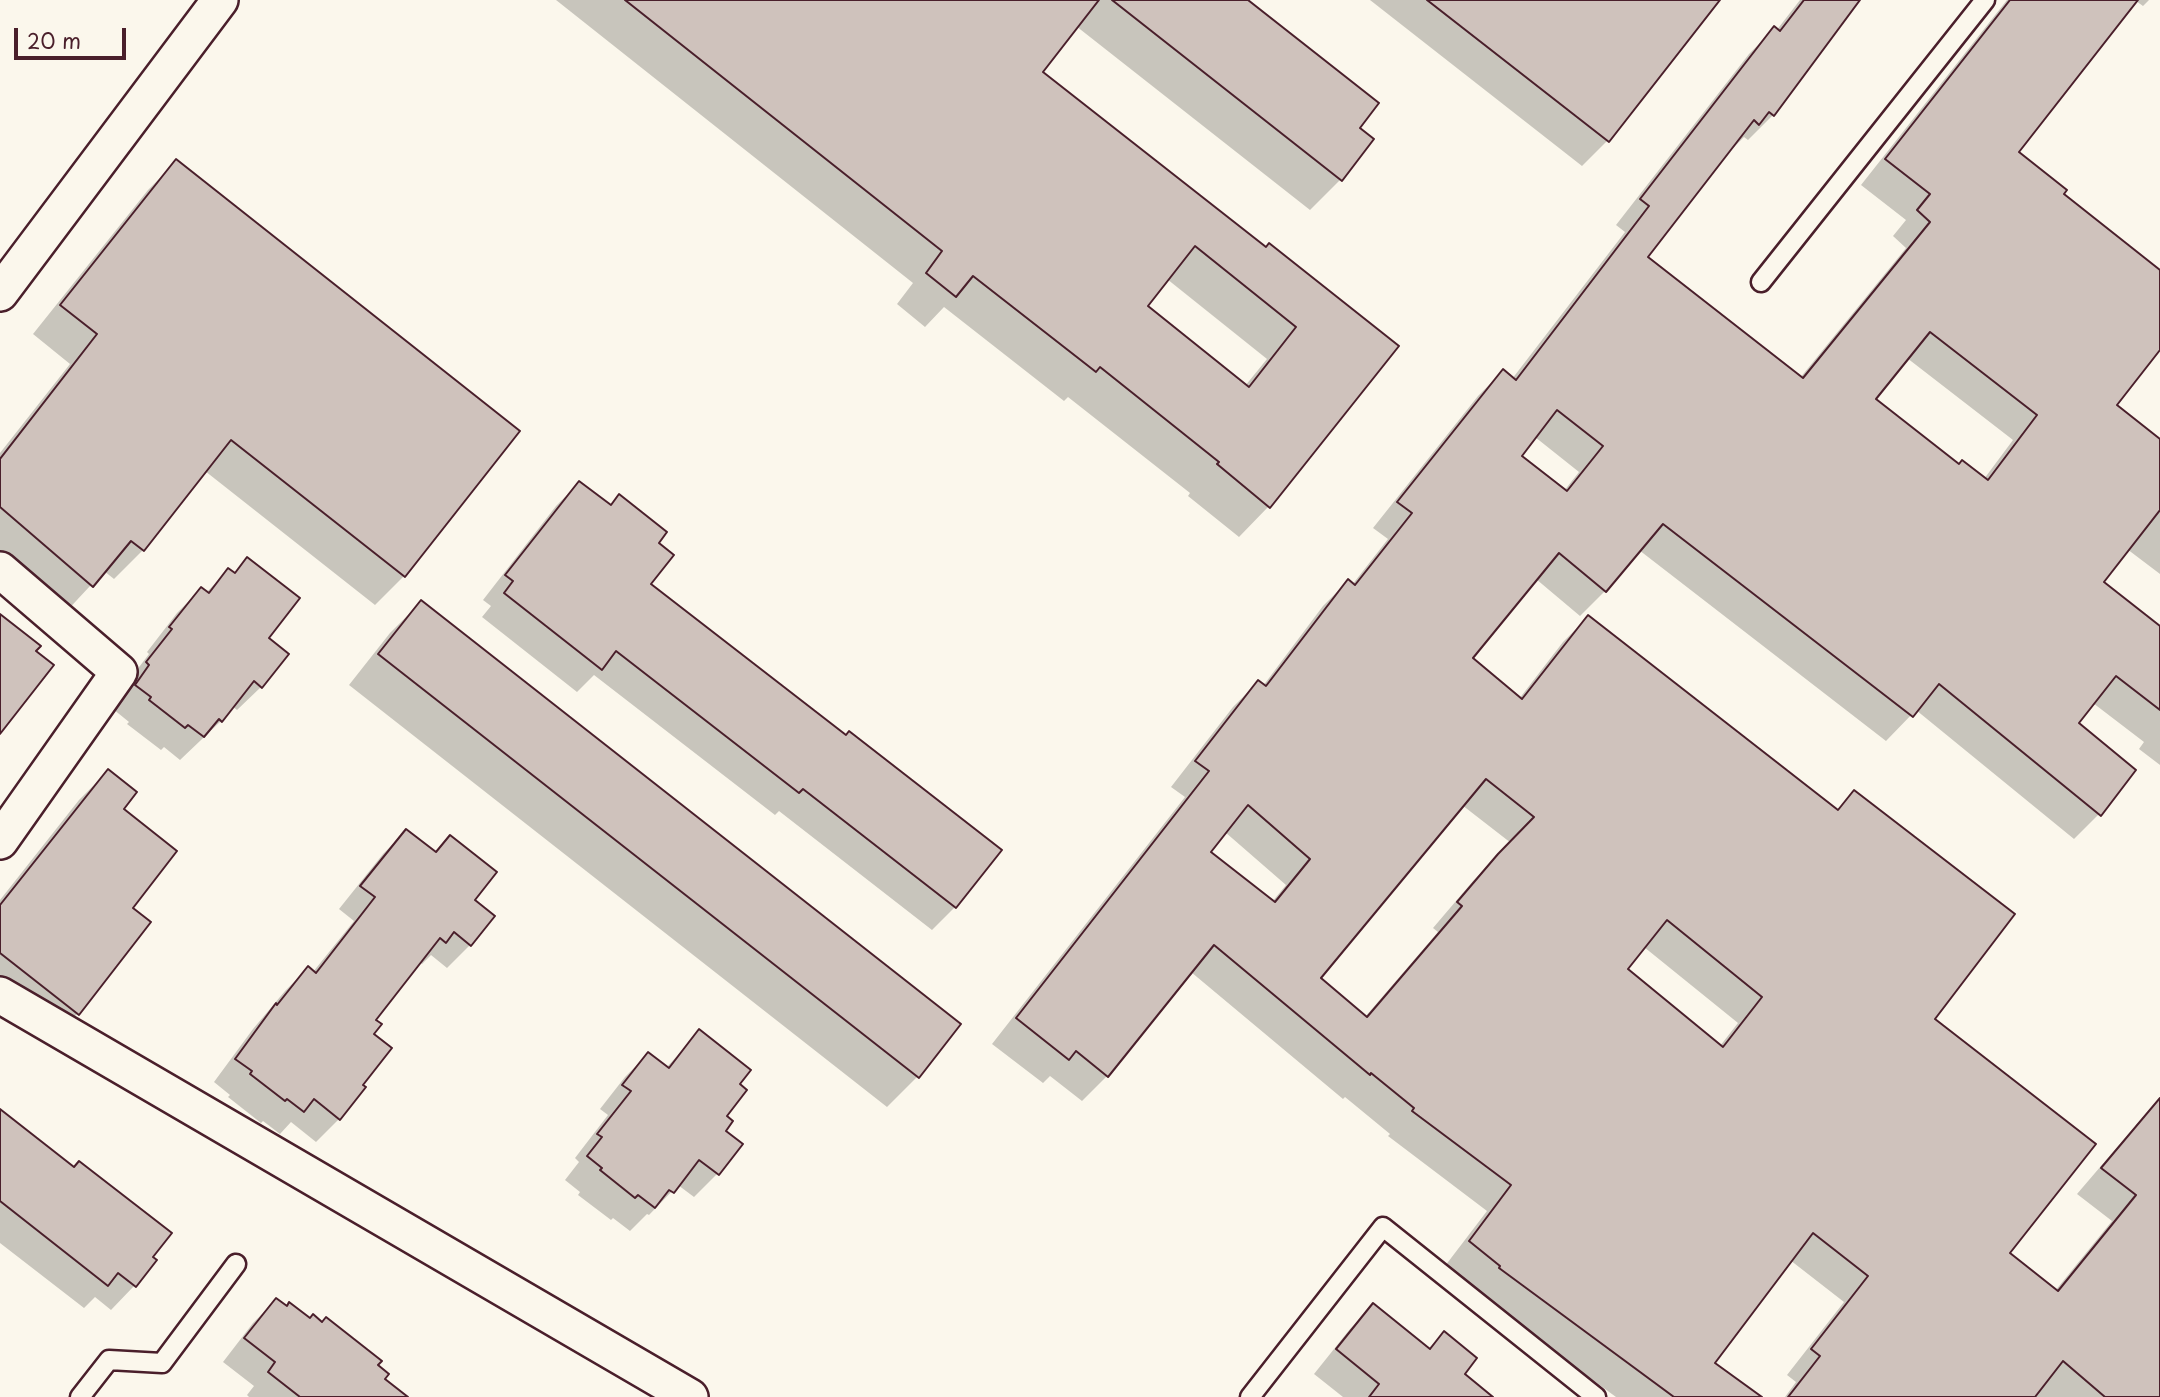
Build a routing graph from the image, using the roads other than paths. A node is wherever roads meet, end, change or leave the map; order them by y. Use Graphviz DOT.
graph roads {
  1 [pos="220,0"];
  2 [pos="1985,0"];
  3 [pos="1761,282"];
  4 [pos="0,293"];
  5 [pos="0,570"];
  6 [pos="0,841"];
  7 [pos="0,995"];
  8 [pos="236,1264"];
  9 [pos="80,1397"];
  10 [pos="690,1397"];
  11 [pos="1250,1397"];
  12 [pos="1596,1397"];
  1 -- 4 [label="street"];
  2 -- 3 [label="lane"];
  5 -- 6 [label="street"];
  7 -- 10 [label="street"];
  8 -- 9 [label="lane"];
  11 -- 12 [label="lane"];
}
